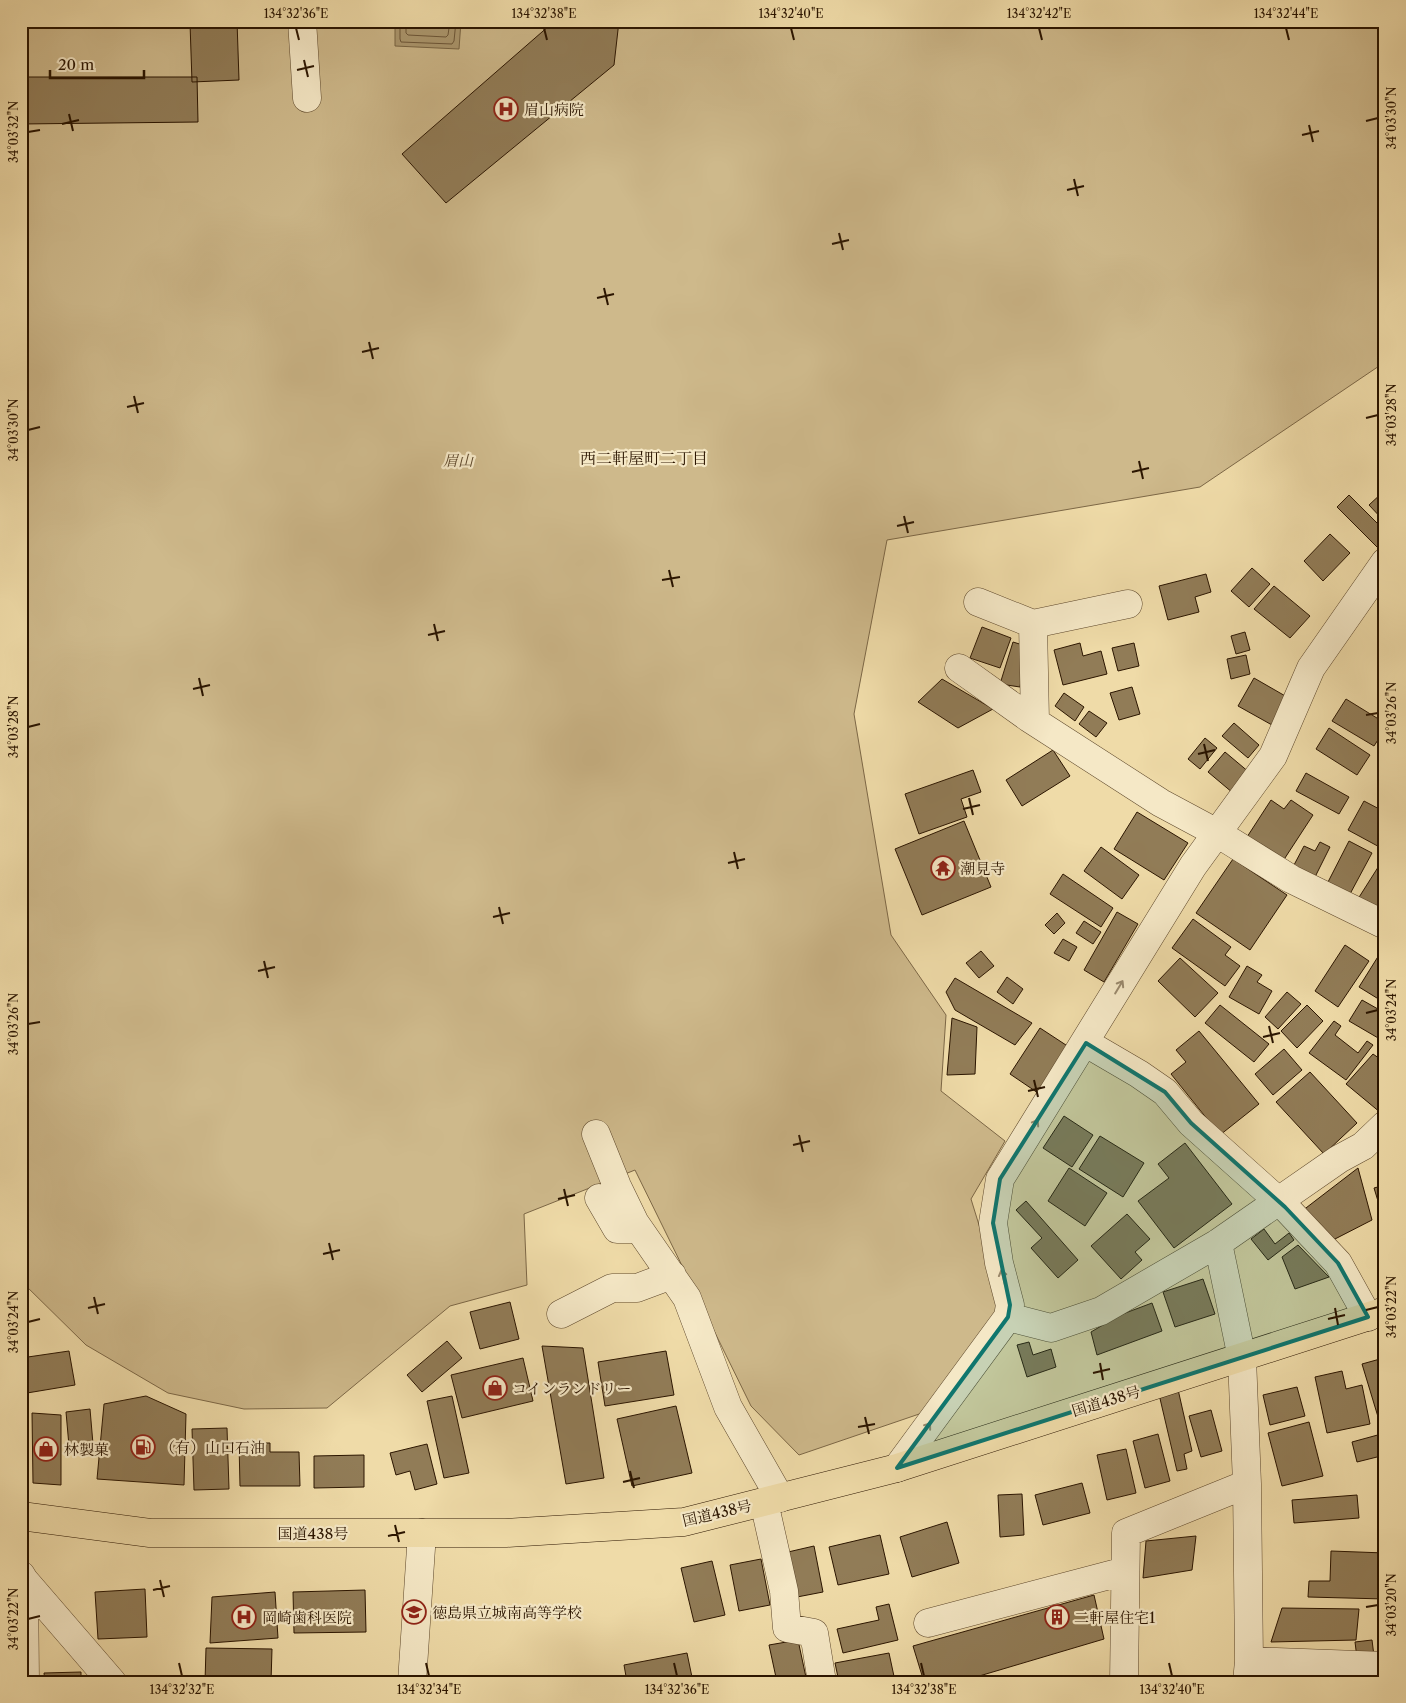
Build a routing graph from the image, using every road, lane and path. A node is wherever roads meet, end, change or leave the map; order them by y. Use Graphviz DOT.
graph roads {
  1 [pos="302,21"];
  2 [pos="307,98"];
  3 [pos="1385,562"];
  4 [pos="978,602"];
  5 [pos="1128,604"];
  6 [pos="1033,624"];
  7 [pos="959,668"];
  8 [pos="1035,721"];
  9 [pos="1217,833"];
  10 [pos="1384,923"];
  11 [pos="1086,1043"];
  12 [pos="1385,1125"];
  13 [pos="596,1134"];
  14 [pos="599,1198"];
  15 [pos="1279,1201"];
  16 [pos="639,1228"];
  17 [pos="1218,1243"];
  18 [pos="672,1275"];
  19 [pos="561,1314"];
  20 [pos="1377,1314"];
  21 [pos="1008,1317"];
  22 [pos="1242,1358"];
  23 [pos="896,1468"];
  24 [pos="1247,1484"];
  25 [pos="772,1500"];
  26 [pos="21,1516"];
  27 [pos="422,1533"];
  28 [pos="1125,1571"];
  29 [pos="23,1578"];
  30 [pos="928,1623"];
  31 [pos="1385,1666"];
  32 [pos="1248,1671"];
  33 [pos="25,1682"];
  34 [pos="112,1682"];
  35 [pos="412,1682"];
  36 [pos="822,1682"];
  37 [pos="1124,1682"];
  1 -- 2 [label="street"];
  3 -- 9 [label="street"];
  4 -- 6 [label="street"];
  5 -- 6 [label="street"];
  6 -- 8 [label="street"];
  7 -- 8 [label="street"];
  8 -- 9 [label="street"];
  9 -- 10 [label="street"];
  11 -- 9 [label="street, one-way"];
  11 -- 15 [label="street"];
  21 -- 11 [label="street, one-way"];
  12 -- 15 [label="street"];
  13 -- 16 [label="street"];
  14 -- 16 [label="street"];
  15 -- 17 [label="street"];
  15 -- 20 [label="street"];
  16 -- 18 [label="street"];
  17 -- 21 [label="street"];
  17 -- 22 [label="street"];
  18 -- 19 [label="street"];
  18 -- 25 [label="street"];
  20 -- 22 [label="highway, 国道438号"];
  23 -- 21 [label="street, one-way"];
  22 -- 23 [label="highway, 国道438号"];
  22 -- 24 [label="street"];
  23 -- 25 [label="highway, 国道438号"];
  24 -- 28 [label="street"];
  24 -- 32 [label="street"];
  25 -- 27 [label="highway, 国道438号"];
  25 -- 36 [label="street"];
  26 -- 27 [label="highway, 国道438号"];
  27 -- 35 [label="street"];
  28 -- 30 [label="street"];
  28 -- 37 [label="street"];
  29 -- 33 [label="street"];
  29 -- 34 [label="street"];
  31 -- 32 [label="street"];
}
